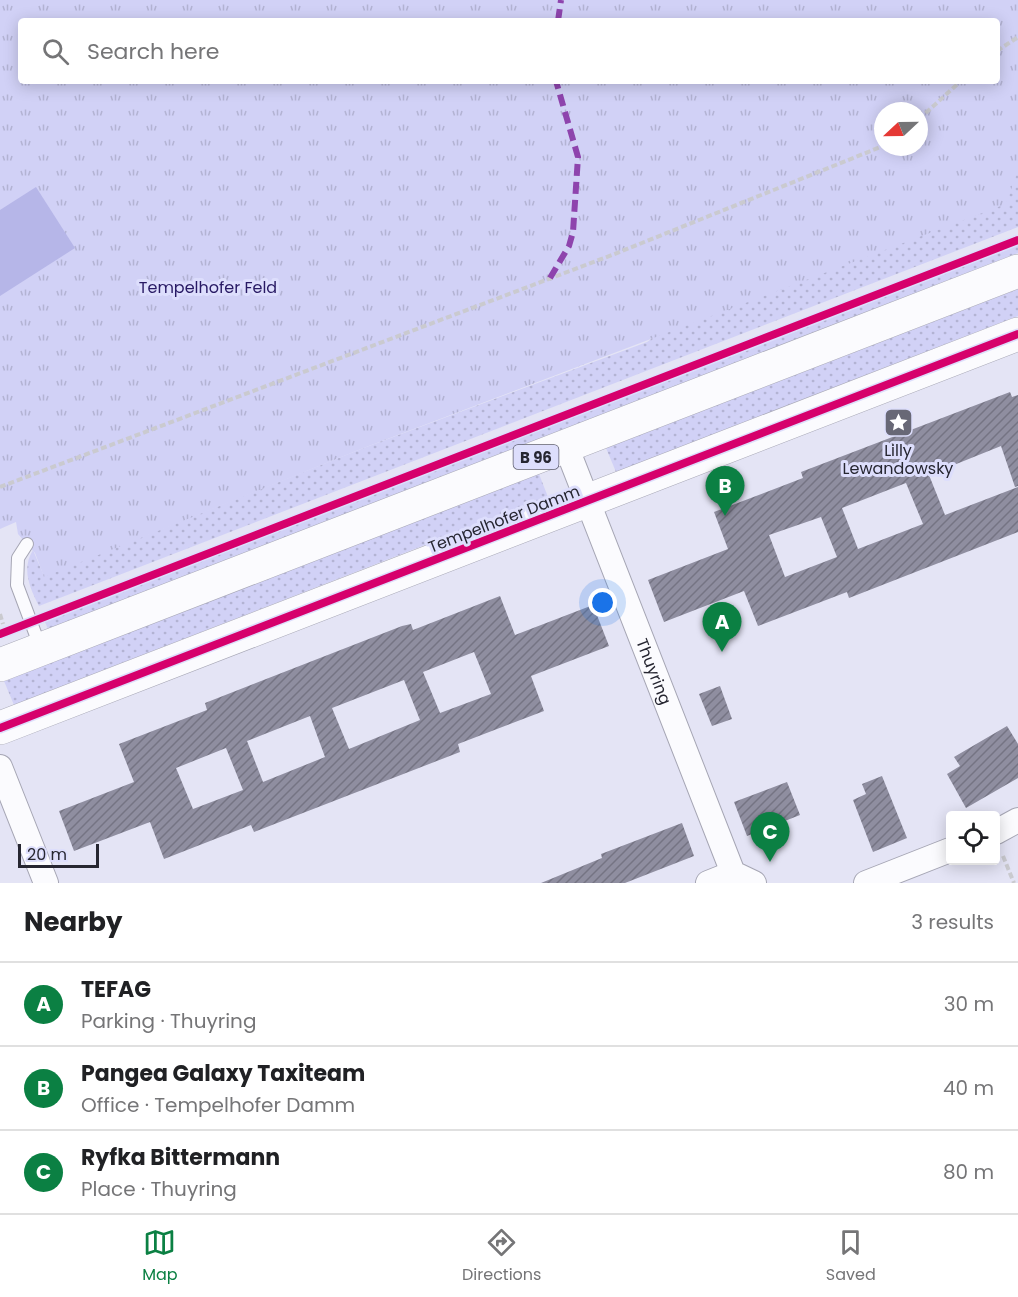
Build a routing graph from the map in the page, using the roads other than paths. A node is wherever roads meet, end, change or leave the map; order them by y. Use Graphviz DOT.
graph roads {
  1 [pos="1018,271"];
  2 [pos="1018,334"];
  3 [pos="566,446"];
  4 [pos="588,501"];
  5 [pos="27,544"];
  6 [pos="36,636"];
  7 [pos="0,665"];
  8 [pos="0,728"];
  9 [pos="0,767"];
  10 [pos="1018,820"];
  11 [pos="1000,838"];
  12 [pos="946,852"];
  13 [pos="744,878"];
  14 [pos="46,883"];
  15 [pos="708,883"];
  16 [pos="866,883"];
  1 -- 3 [label="main road, B 96"];
  2 -- 4 [label="main road, Tempelhofer Damm"];
  3 -- 4 [label="street, Thuyring"];
  3 -- 6 [label="main road, B 96"];
  4 -- 8 [label="main road, Tempelhofer Damm"];
  4 -- 13 [label="street, Thuyring"];
  5 -- 6 [label="lane"];
  6 -- 7 [label="main road, B 96"];
  9 -- 14 [label="street"];
  10 -- 11 [label="street"];
  12 -- 16 [label="street"];
  13 -- 15 [label="street"];
}
